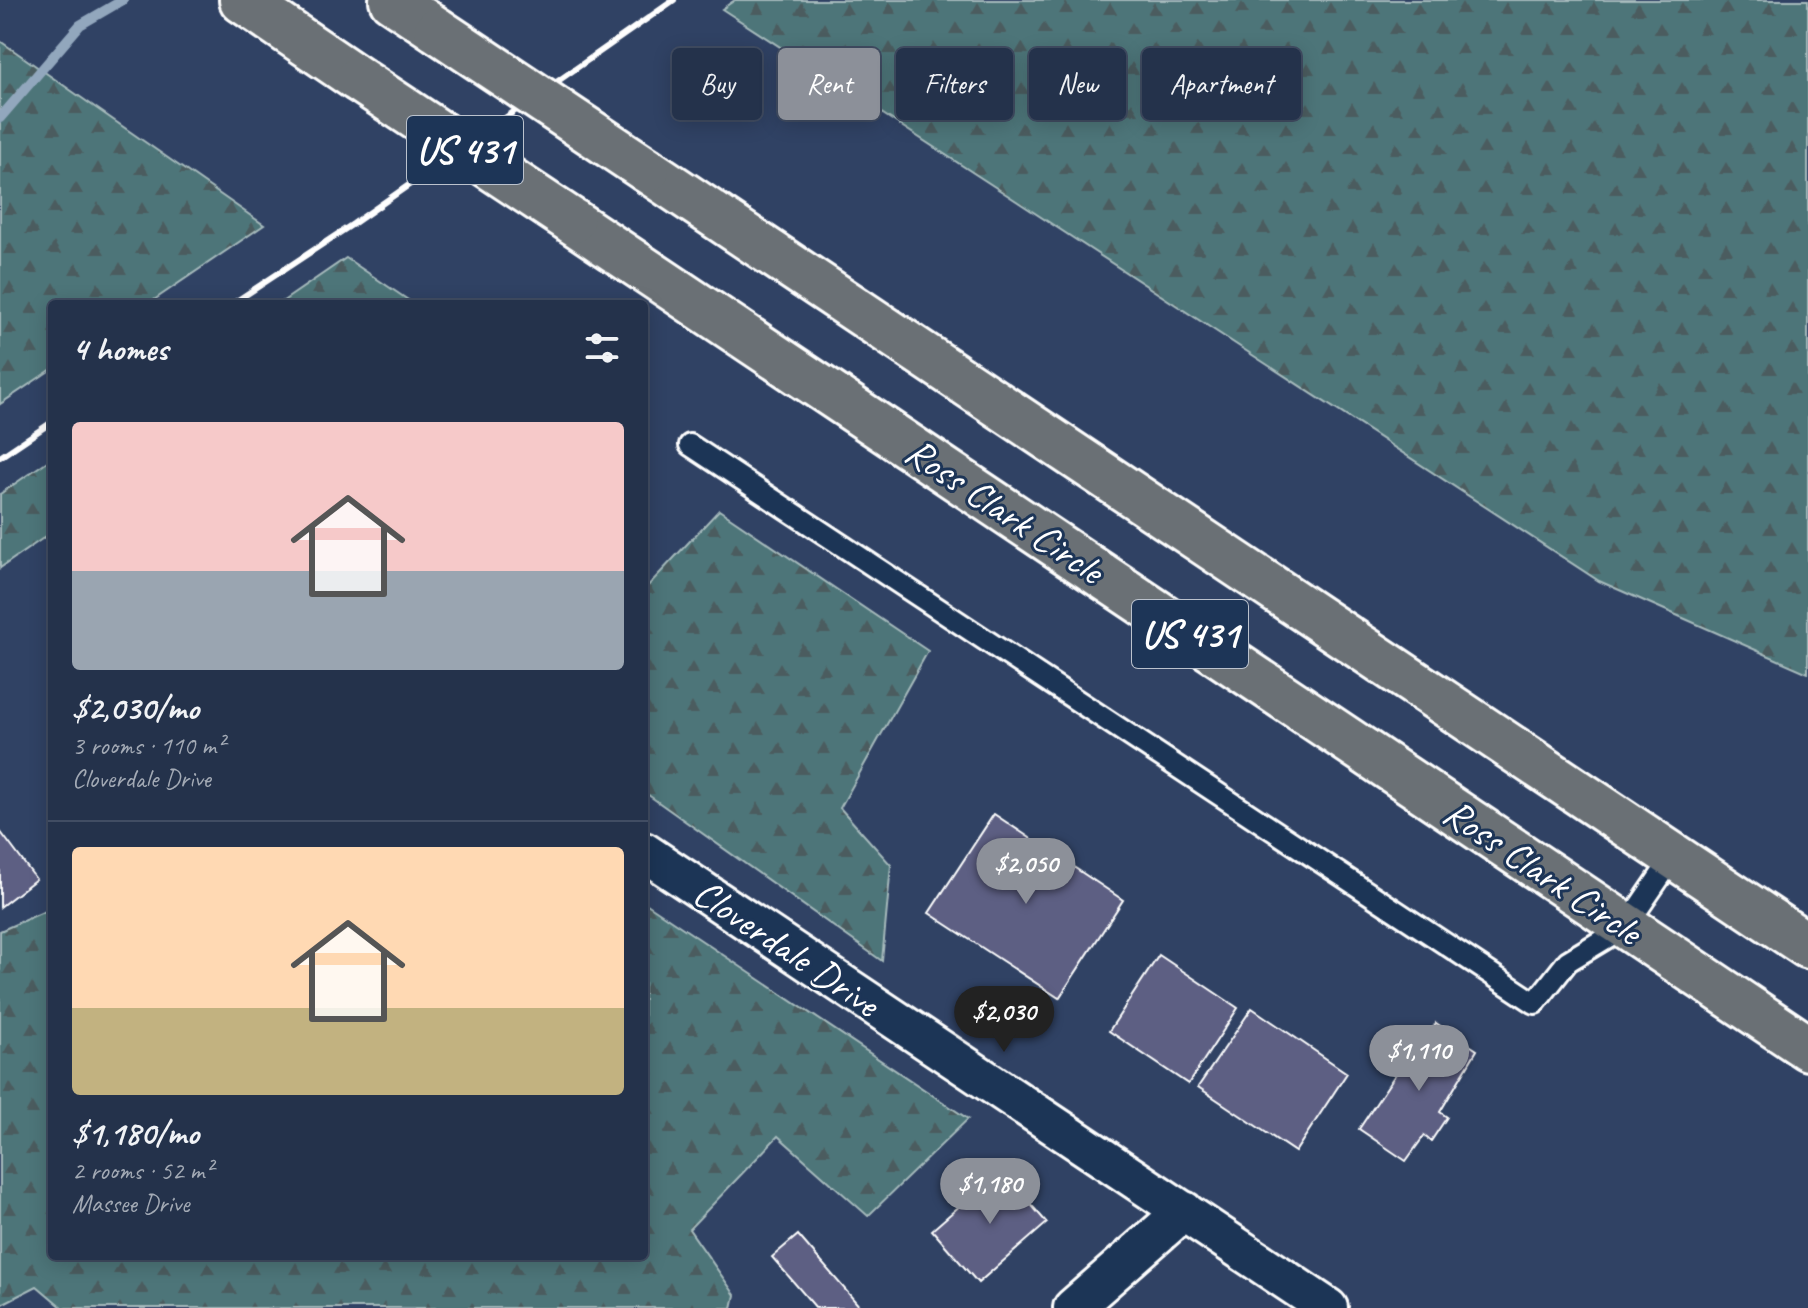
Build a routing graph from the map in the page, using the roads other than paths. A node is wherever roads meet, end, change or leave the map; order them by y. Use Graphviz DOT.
graph roads {
  1 [pos="242,0"];
  2 [pos="392,0"];
  3 [pos="690,445"];
  4 [pos="648,855"];
  5 [pos="1674,856"];
  6 [pos="1626,926"];
  7 [pos="1808,946"];
  8 [pos="1808,1048"];
  9 [pos="1184,1211"];
  10 [pos="1073,1308"];
  11 [pos="1328,1308"];
  1 -- 6 [label="highway, Ross Clark Circle / US 431, bridge"];
  2 -- 5 [label="highway, Ross Clark Circle / US 431, bridge"];
  3 -- 6 [label="lane"];
  4 -- 9 [label="street, Cloverdale Drive"];
  5 -- 6 [label="lane"];
  5 -- 7 [label="highway, Ross Clark Circle / US 431"];
  6 -- 8 [label="highway, Ross Clark Circle / US 431"];
  9 -- 10 [label="street"];
  9 -- 11 [label="street, Cloverdale Drive"];
}
